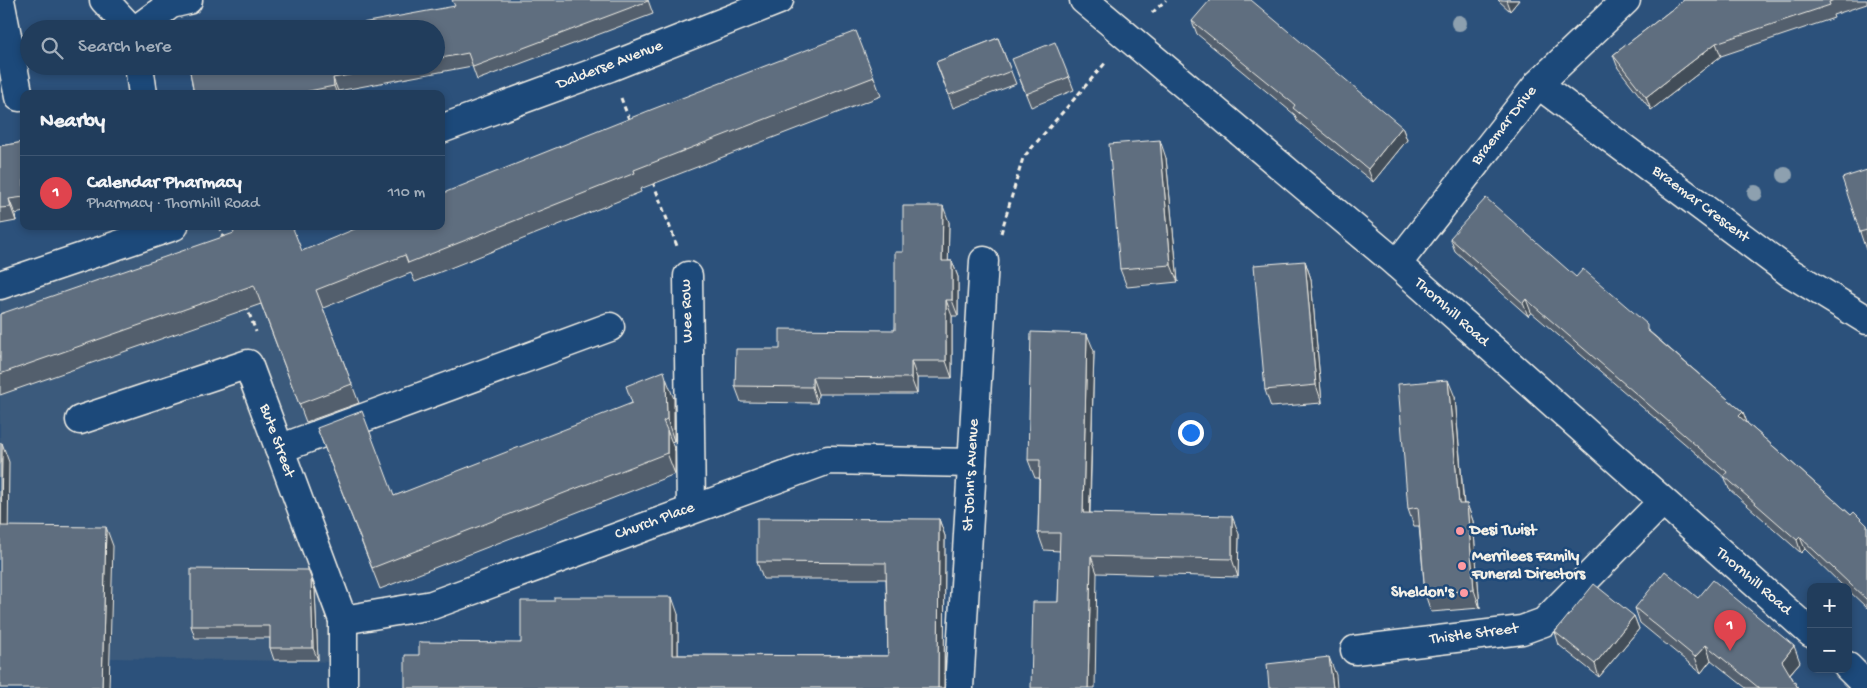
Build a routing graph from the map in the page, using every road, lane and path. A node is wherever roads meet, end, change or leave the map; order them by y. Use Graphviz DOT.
graph roads {
  1 [pos="0,0"];
  2 [pos="104,0"];
  3 [pos="188,0"];
  4 [pos="779,0"];
  5 [pos="1084,0"];
  6 [pos="1626,0"];
  7 [pos="123,20"];
  8 [pos="149,20"];
  9 [pos="1128,36"];
  10 [pos="610,67"];
  11 [pos="140,75"];
  12 [pos="1538,84"];
  13 [pos="142,90"];
  14 [pos="19,97"];
  15 [pos="445,128"];
  16 [pos="634,130"];
  17 [pos="650,176"];
  18 [pos="160,230"];
  19 [pos="220,230"];
  20 [pos="226,245"];
  21 [pos="984,261"];
  22 [pos="1397,264"];
  23 [pos="688,276"];
  24 [pos="0,285"];
  25 [pos="245,302"];
  26 [pos="1867,320"];
  27 [pos="610,327"];
  28 [pos="248,364"];
  29 [pos="80,420"];
  30 [pos="279,449"];
  31 [pos="972,463"];
  32 [pos="1662,502"];
  33 [pos="691,509"];
  34 [pos="343,620"];
  35 [pos="1807,629"];
  36 [pos="1355,650"];
  37 [pos="1852,671"];
  38 [pos="1867,686"];
  39 [pos="343,688"];
  40 [pos="959,688"];
  1 -- 14 [label="street"];
  2 -- 7 [label="street"];
  3 -- 8 [label="street"];
  4 -- 10 [label="street, Dalderse Avenue"];
  5 -- 9 [label="street, Thornhill Road"];
  6 -- 12 [label="street, Braemar Drive"];
  9 -- 21 [label="path"];
  9 -- 22 [label="street, Thornhill Road"];
  10 -- 15 [label="street, Dalderse Avenue"];
  10 -- 16 [label="path"];
  11 -- 13 [label="street"];
  12 -- 22 [label="street, Braemar Drive"];
  12 -- 26 [label="street, Braemar Crescent"];
  17 -- 23 [label="path, Wee Row"];
  18 -- 24 [label="street"];
  19 -- 20 [label="path"];
  21 -- 31 [label="street, St John's Avenue"];
  22 -- 32 [label="street, Thornhill Road"];
  23 -- 33 [label="street, Wee Row"];
  25 -- 28 [label="path"];
  27 -- 30 [label="street"];
  28 -- 29 [label="street"];
  28 -- 30 [label="street, Bute Street"];
  30 -- 34 [label="street, Bute Street"];
  31 -- 33 [label="street, Church Place"];
  31 -- 40 [label="street, St John's Avenue"];
  32 -- 35 [label="street, Thornhill Road"];
  32 -- 36 [label="street, Thistle Street"];
  33 -- 34 [label="street, Church Place"];
  34 -- 39 [label="street, Bute Street"];
  37 -- 38 [label="street"];
}
